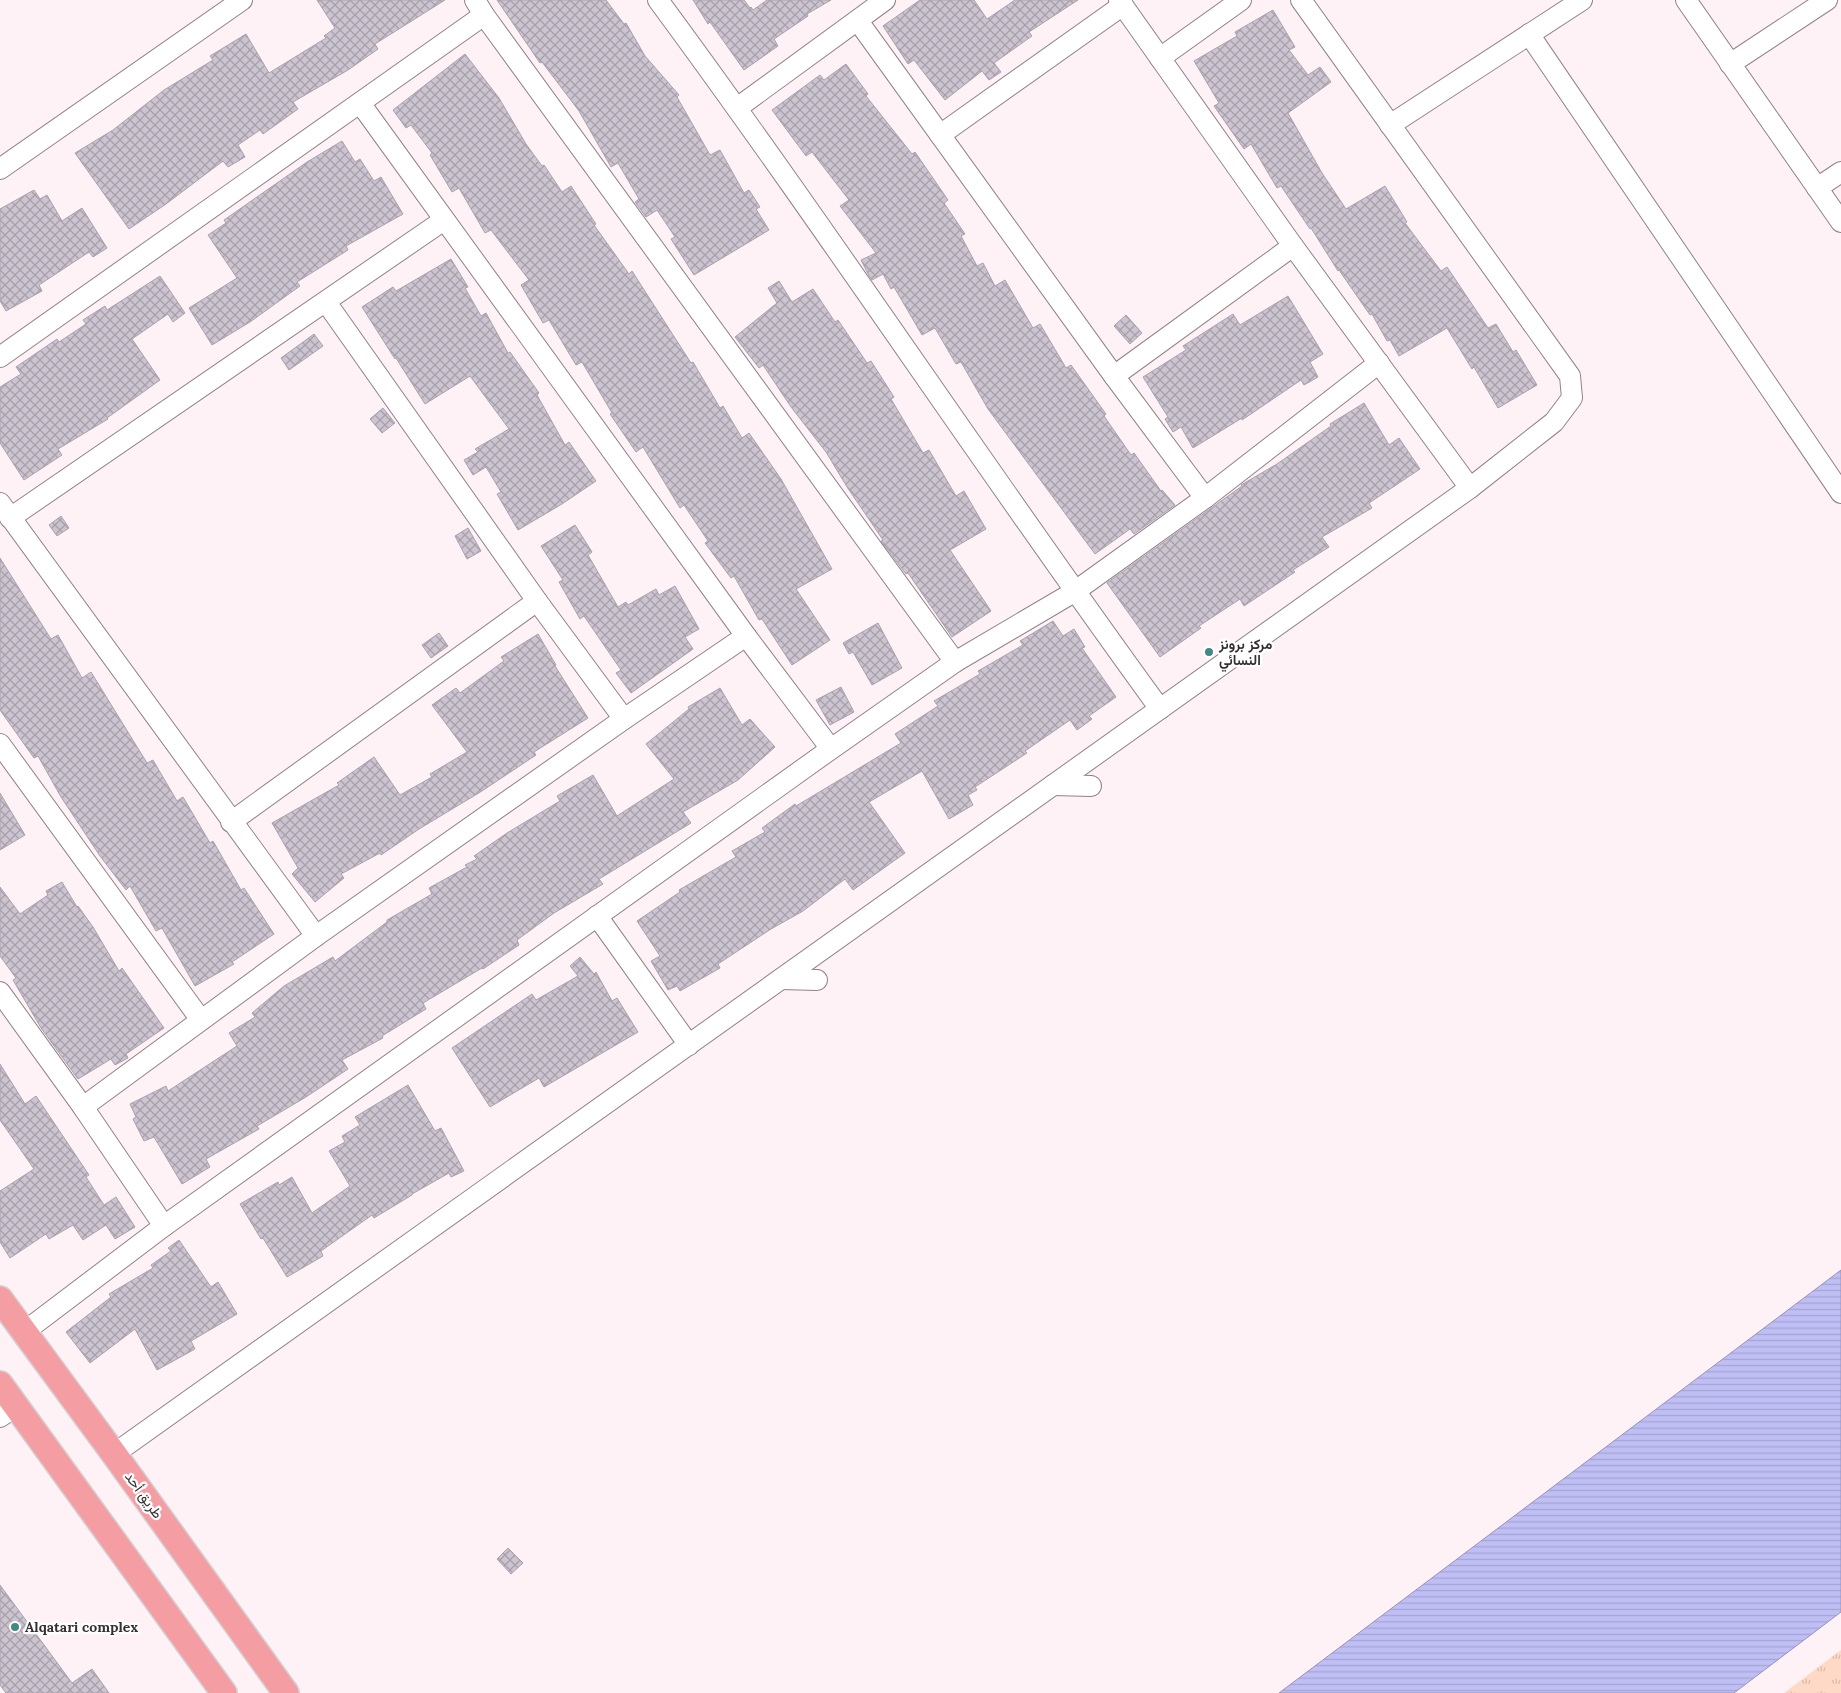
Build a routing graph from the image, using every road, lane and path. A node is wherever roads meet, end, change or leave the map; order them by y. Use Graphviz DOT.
graph roads {
  1 [pos="658,0"];
  2 [pos="885,0"];
  3 [pos="1241,0"];
  4 [pos="1301,0"];
  5 [pos="1582,0"];
  6 [pos="1686,0"];
  7 [pos="1827,0"];
  8 [pos="1121,2"];
  9 [pos="231,3"];
  10 [pos="480,7"];
  11 [pos="858,21"];
  12 [pos="1530,34"];
  13 [pos="1160,58"];
  14 [pos="1730,64"];
  15 [pos="360,103"];
  16 [pos="737,108"];
  17 [pos="1390,124"];
  18 [pos="940,135"];
  19 [pos="0,168"];
  20 [pos="1841,172"];
  21 [pos="1817,188"];
  22 [pos="444,220"];
  23 [pos="1841,222"];
  24 [pos="1293,246"];
  25 [pos="326,302"];
  26 [pos="0,357"];
  27 [pos="1379,363"];
  28 [pos="1114,376"];
  29 [pos="1470,488"];
  30 [pos="1841,493"];
  31 [pos="1205,498"];
  32 [pos="5,510"];
  33 [pos="1074,592"];
  34 [pos="537,601"];
  35 [pos="746,636"];
  36 [pos="955,662"];
  37 [pos="1160,709"];
  38 [pos="624,719"];
  39 [pos="0,744"];
  40 [pos="831,749"];
  41 [pos="1053,785"];
  42 [pos="1091,786"];
  43 [pos="232,822"];
  44 [pos="598,916"];
  45 [pos="316,936"];
  46 [pos="780,980"];
  47 [pos="817,980"];
  48 [pos="0,992"];
  49 [pos="201,1020"];
  50 [pos="689,1045"];
  51 [pos="82,1108"];
  52 [pos="164,1226"];
  53 [pos="0,1298"];
  54 [pos="24,1332"];
  55 [pos="0,1384"];
  56 [pos="8,1411"];
  57 [pos="114,1454"];
  58 [pos="224,1693"];
  59 [pos="286,1693"];
  1 -- 16 [label="street"];
  2 -- 11 [label="street"];
  3 -- 13 [label="street"];
  4 -- 17 [label="street"];
  5 -- 12 [label="street"];
  6 -- 14 [label="street"];
  7 -- 14 [label="street"];
  8 -- 13 [label="street"];
  8 -- 18 [label="street"];
  9 -- 19 [label="street"];
  10 -- 15 [label="street"];
  10 -- 36 [label="street"];
  11 -- 16 [label="street"];
  11 -- 18 [label="street"];
  12 -- 17 [label="street"];
  12 -- 30 [label="street"];
  13 -- 24 [label="street"];
  14 -- 21 [label="street"];
  15 -- 22 [label="street"];
  15 -- 26 [label="street"];
  16 -- 33 [label="street"];
  17 -- 29 [label="street"];
  18 -- 28 [label="street"];
  20 -- 21 [label="street"];
  21 -- 23 [label="street"];
  22 -- 25 [label="street"];
  22 -- 35 [label="street"];
  24 -- 27 [label="street"];
  24 -- 28 [label="street"];
  25 -- 32 [label="street"];
  25 -- 34 [label="street"];
  27 -- 29 [label="street"];
  27 -- 31 [label="street"];
  28 -- 31 [label="street"];
  29 -- 37 [label="street"];
  31 -- 33 [label="street"];
  32 -- 43 [label="street"];
  33 -- 36 [label="street"];
  33 -- 37 [label="street"];
  34 -- 38 [label="street"];
  34 -- 43 [label="street"];
  35 -- 38 [label="street"];
  35 -- 40 [label="street"];
  36 -- 40 [label="street"];
  37 -- 41 [label="street"];
  38 -- 45 [label="street"];
  39 -- 49 [label="street"];
  40 -- 44 [label="street"];
  41 -- 42 [label="street"];
  41 -- 46 [label="street"];
  43 -- 45 [label="street"];
  44 -- 50 [label="street"];
  44 -- 52 [label="street"];
  45 -- 49 [label="street"];
  46 -- 47 [label="street"];
  46 -- 50 [label="street"];
  48 -- 51 [label="street"];
  49 -- 51 [label="street"];
  50 -- 57 [label="street"];
  51 -- 52 [label="street"];
  52 -- 54 [label="street"];
  53 -- 54 [label="main road, طريق أحد"];
  54 -- 57 [label="main road, طريق أحد"];
  55 -- 56 [label="main road"];
  56 -- 58 [label="main road"];
  57 -- 59 [label="main road, طريق أحد"];
}
